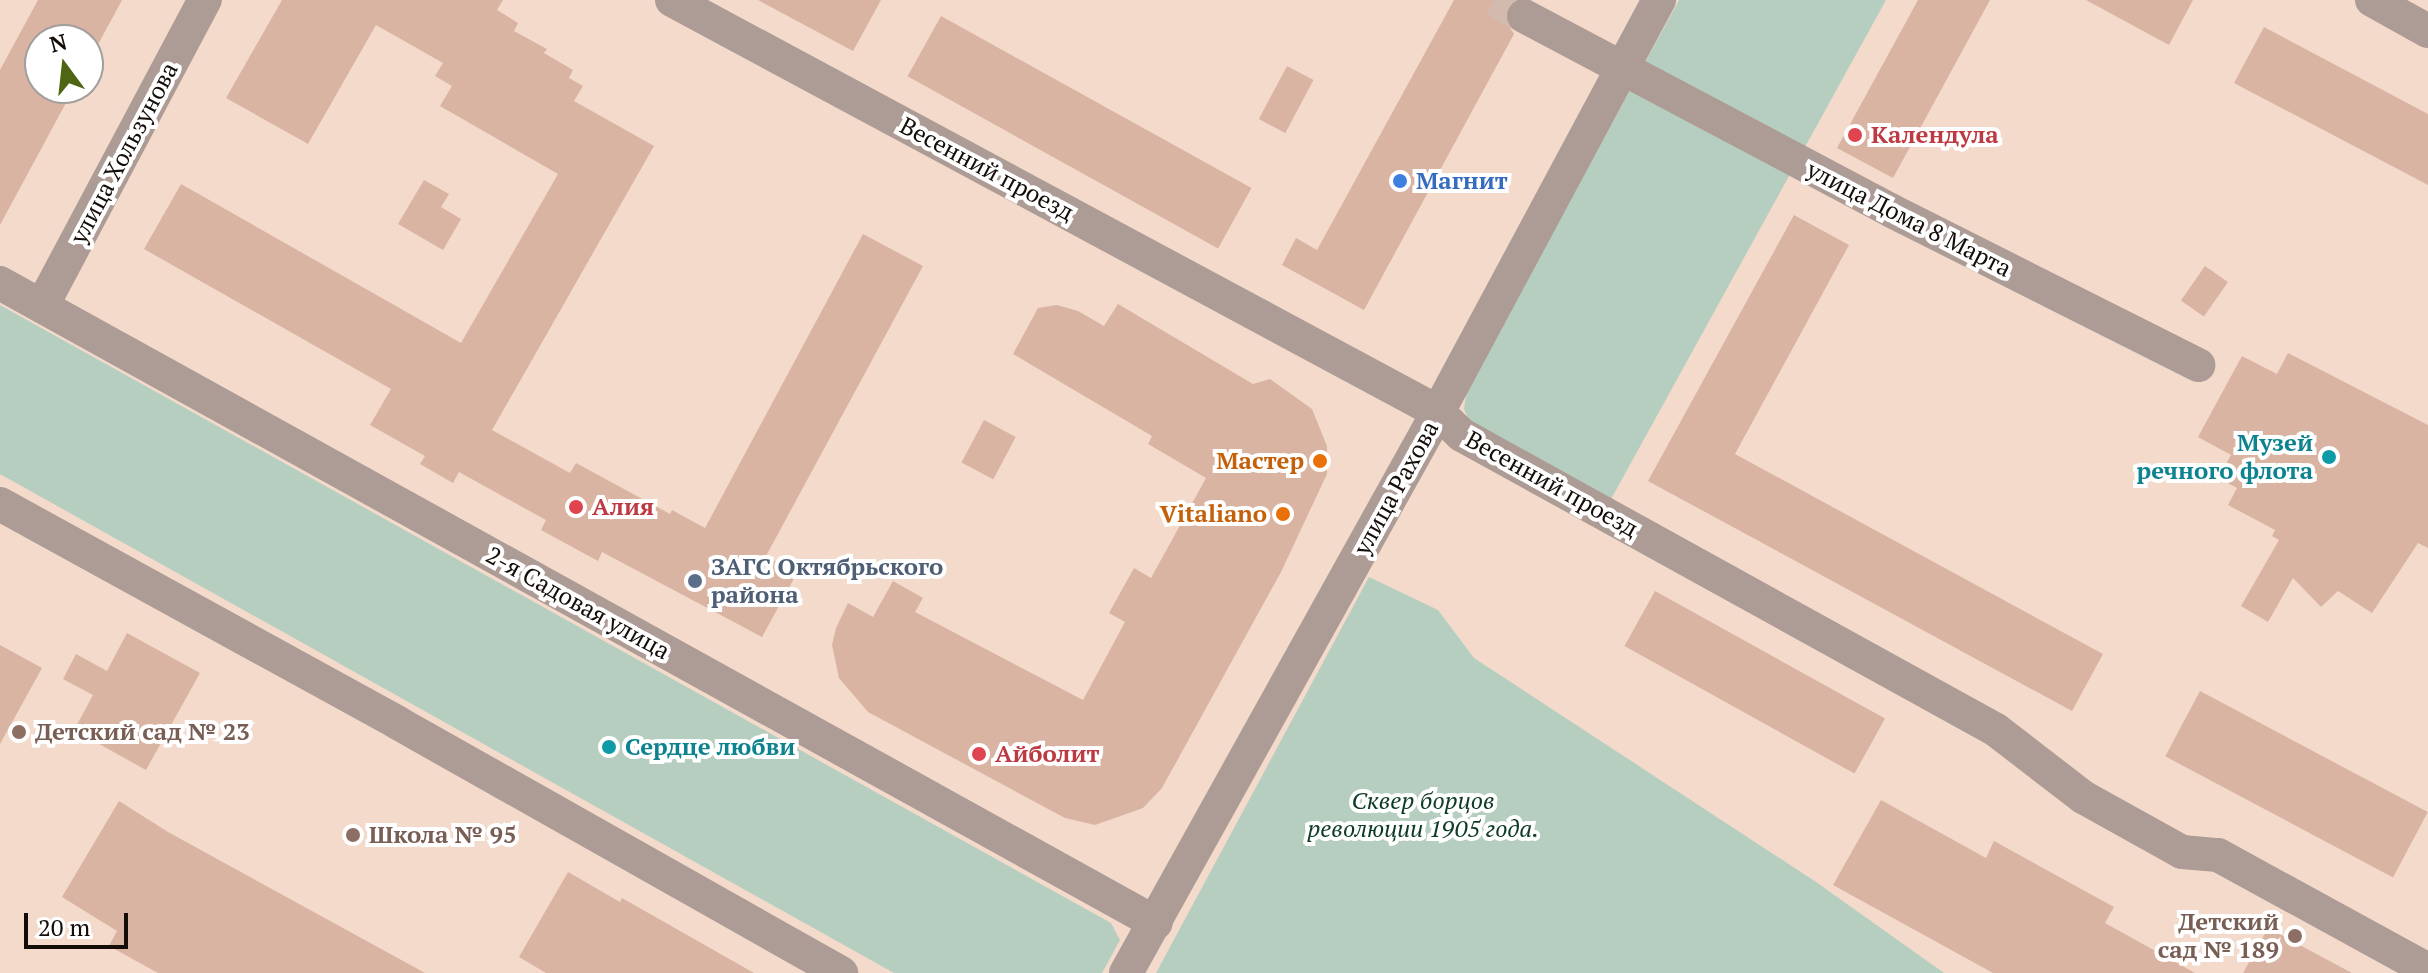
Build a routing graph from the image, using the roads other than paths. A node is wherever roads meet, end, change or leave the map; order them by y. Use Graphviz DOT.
graph roads {
  1 [pos="205,0"];
  2 [pos="672,0"];
  3 [pos="1659,0"];
  4 [pos="2372,0"];
  5 [pos="1524,16"];
  6 [pos="2428,31"];
  7 [pos="1623,67"];
  8 [pos="0,283"];
  9 [pos="42,306"];
  10 [pos="2198,365"];
  11 [pos="1438,412"];
  12 [pos="0,504"];
  13 [pos="1156,923"];
  14 [pos="2428,970"];
  15 [pos="841,973"];
  16 [pos="1126,973"];
  1 -- 9 [label="street, улица Хользунова"];
  2 -- 11 [label="street, Весенний проезд"];
  3 -- 7 [label="street, улица Рахова"];
  4 -- 6 [label="street"];
  5 -- 7 [label="street, улица Дома 8 Марта"];
  7 -- 10 [label="street, улица Дома 8 Марта"];
  7 -- 11 [label="street, улица Рахова"];
  8 -- 9 [label="street, 2-я Садовая улица"];
  9 -- 13 [label="street, 2-я Садовая улица"];
  11 -- 13 [label="street, улица Рахова"];
  11 -- 14 [label="street, Весенний проезд"];
  12 -- 15 [label="street"];
  13 -- 16 [label="street, улица Рахова"];
}
